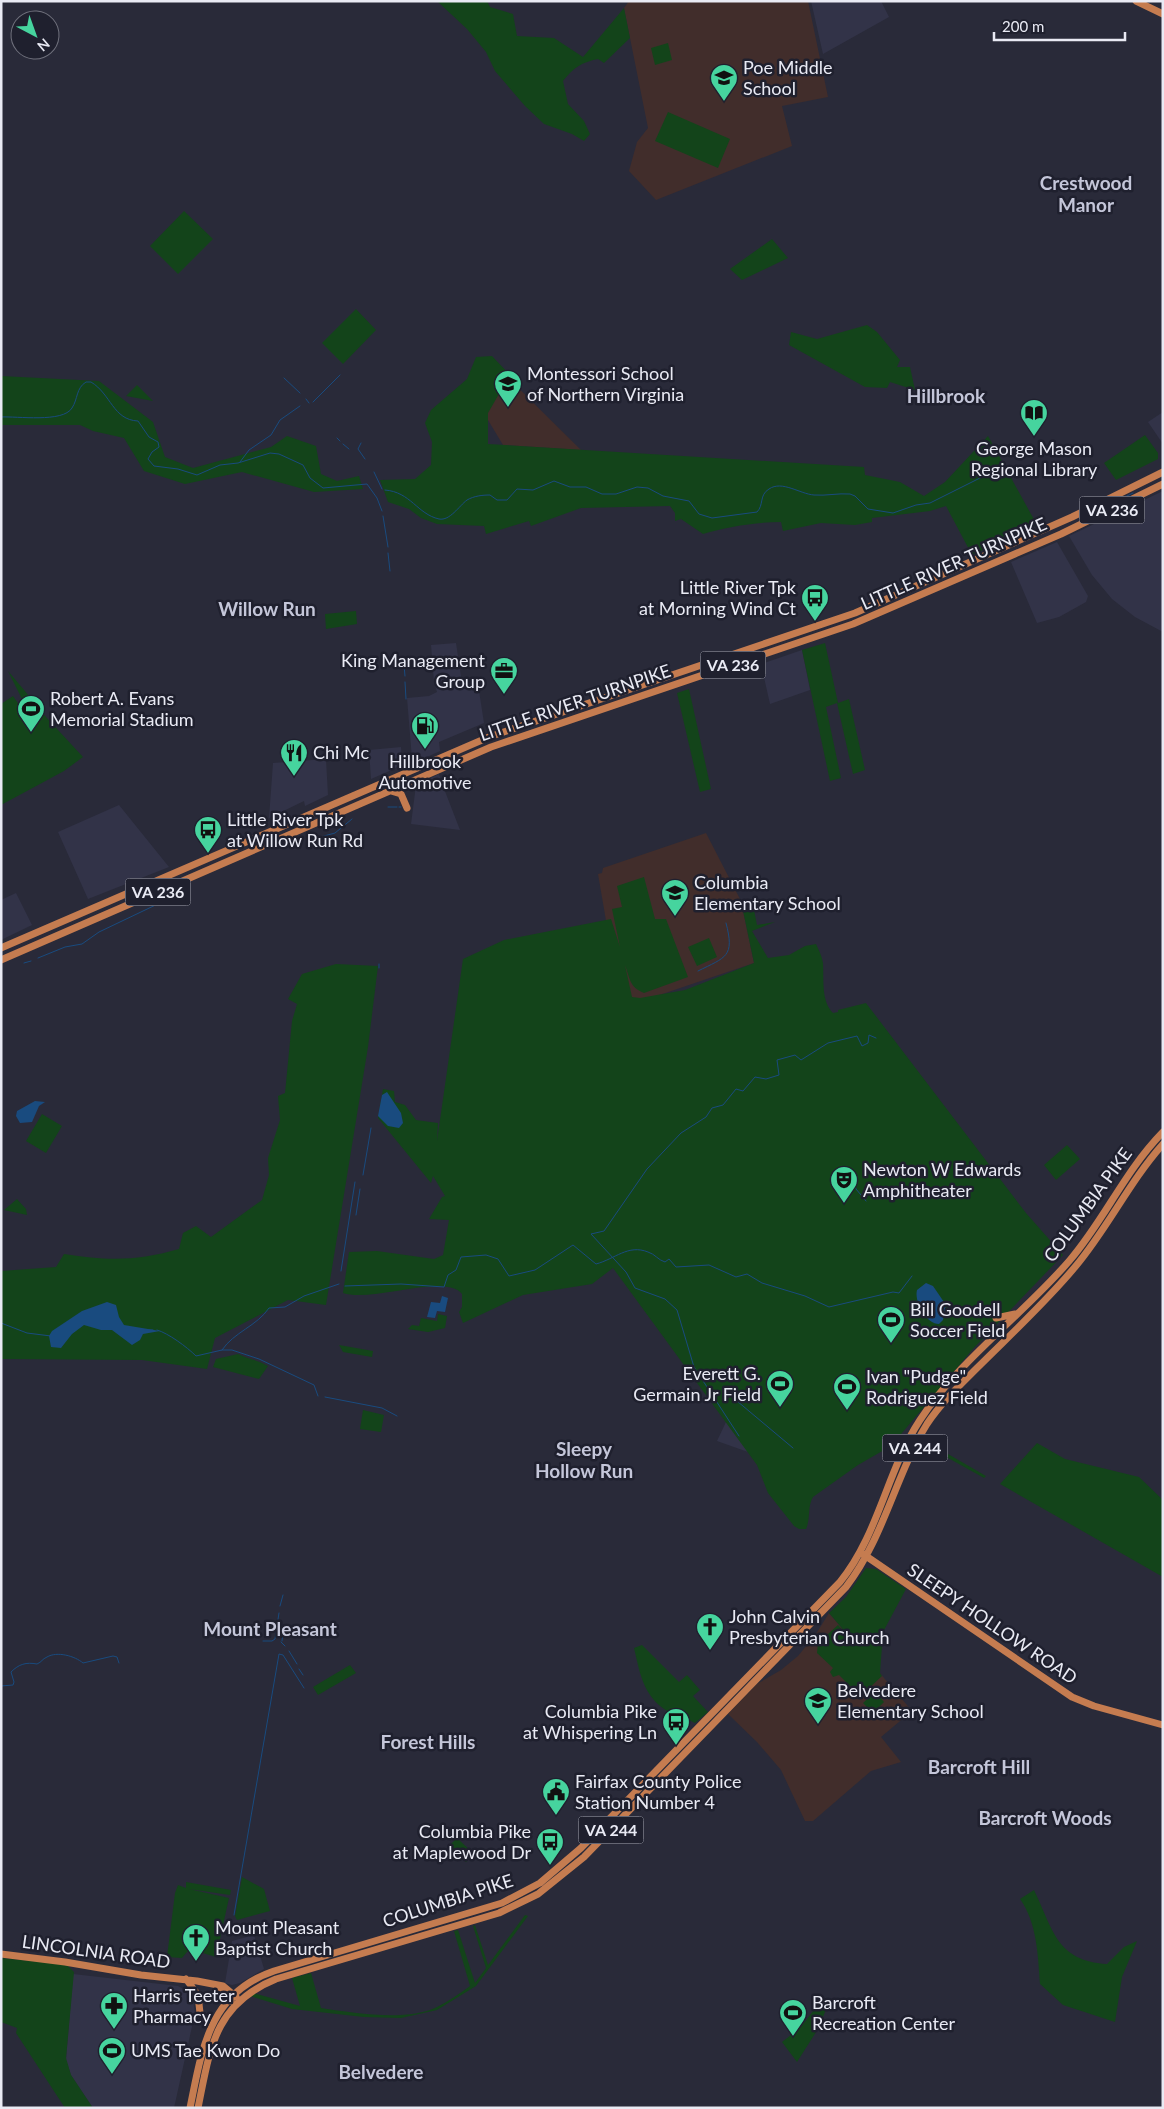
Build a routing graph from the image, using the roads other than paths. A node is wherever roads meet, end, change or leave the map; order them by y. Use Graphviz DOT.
graph roads {
  1 [pos="1136,1"];
  2 [pos="1163,14"];
  3 [pos="1163,472"];
  4 [pos="1163,484"];
  5 [pos="388,791"];
  6 [pos="407,808"];
  7 [pos="1,948"];
  8 [pos="1,960"];
  9 [pos="1163,1132"];
  10 [pos="1163,1144"];
  11 [pos="1022,1310"];
  12 [pos="996,1318"];
  13 [pos="864,1554"];
  14 [pos="1163,1725"];
  15 [pos="1,1954"];
  16 [pos="186,1980"];
  17 [pos="231,1997"];
  18 [pos="238,2002"];
  19 [pos="200,2013"];
  20 [pos="190,2108"];
  21 [pos="198,2108"];
  1 -- 2 [label="main road"];
  3 -- 7 [label="main road, LITTLE RIVER TURNPIKE / VA 236"];
  4 -- 5 [label="main road, LITTLE RIVER TURNPIKE / VA 236"];
  5 -- 6 [label="main road"];
  5 -- 8 [label="main road, LITTLE RIVER TURNPIKE / VA 236"];
  9 -- 11 [label="main road, COLUMBIA PIKE / VA 244"];
  10 -- 13 [label="main road, COLUMBIA PIKE / VA 244"];
  11 -- 12 [label="main road"];
  11 -- 13 [label="main road, COLUMBIA PIKE / VA 244"];
  13 -- 14 [label="main road, SLEEPY HOLLOW ROAD"];
  13 -- 17 [label="main road, COLUMBIA PIKE / VA 244"];
  13 -- 18 [label="main road, COLUMBIA PIKE / VA 244"];
  15 -- 16 [label="main road, LINCOLNIA ROAD"];
  16 -- 17 [label="main road, LINCOLNIA ROAD"];
  16 -- 19 [label="main road"];
  17 -- 18 [label="main road, LINCOLNIA ROAD"];
  17 -- 20 [label="main road, COLUMBIA PIKE / VA 244"];
  18 -- 21 [label="main road, COLUMBIA PIKE / VA 244"];
}
